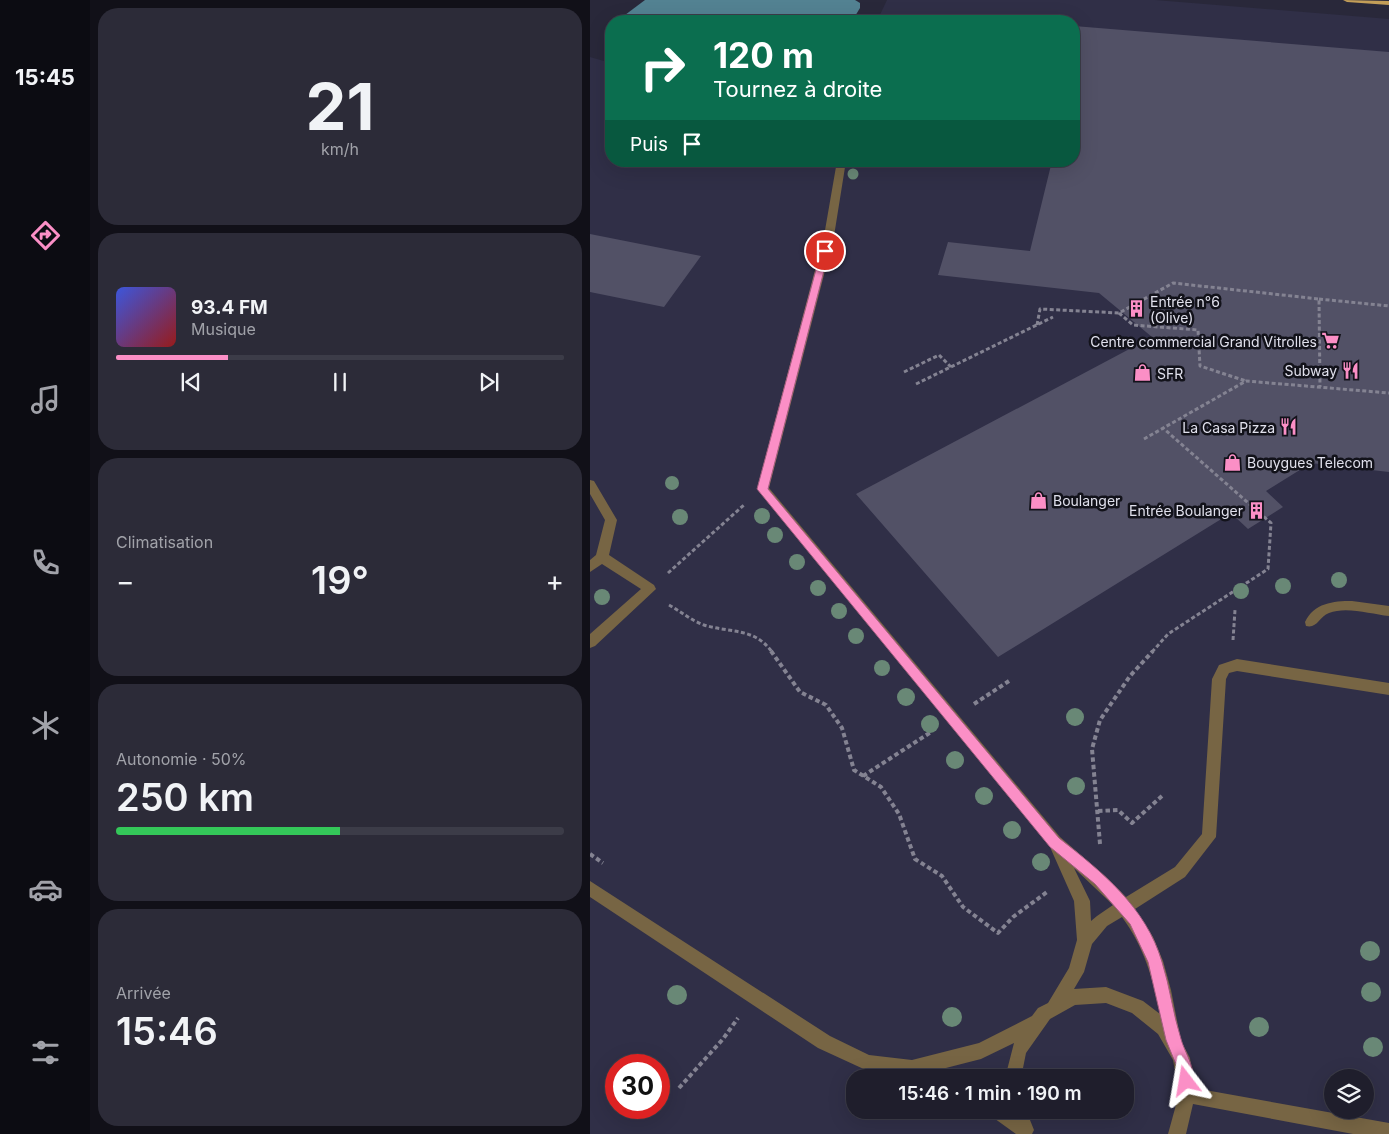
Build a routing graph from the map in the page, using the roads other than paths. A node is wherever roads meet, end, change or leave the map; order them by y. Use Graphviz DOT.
graph roads {
  1 [pos="1347,0"];
  2 [pos="1389,3"];
  3 [pos="841,167"];
  4 [pos="590,484"];
  5 [pos="602,557"];
  6 [pos="590,567"];
  7 [pos="1389,612"];
  8 [pos="1311,622"];
  9 [pos="590,642"];
  10 [pos="1389,689"];
  11 [pos="1074,868"];
  12 [pos="590,888"];
  13 [pos="1124,906"];
  14 [pos="1086,940"];
  15 [pos="1055,1004"];
  16 [pos="1034,1024"];
  17 [pos="1173,1040"];
  18 [pos="912,1068"];
  19 [pos="1015,1069"];
  20 [pos="1188,1095"];
  21 [pos="1009,1119"];
  22 [pos="1021,1119"];
  23 [pos="1026,1132"];
  24 [pos="1389,1132"];
  25 [pos="1177,1134"];
  1 -- 2 [label="main road"];
  3 -- 11 [label="street"];
  4 -- 5 [label="street"];
  5 -- 6 [label="street"];
  5 -- 9 [label="street"];
  7 -- 8 [label="street"];
  10 -- 13 [label="street"];
  11 -- 13 [label="street"];
  11 -- 14 [label="street"];
  12 -- 18 [label="street"];
  13 -- 14 [label="street"];
  13 -- 17 [label="street"];
  14 -- 15 [label="street"];
  15 -- 16 [label="street"];
  15 -- 17 [label="street"];
  16 -- 18 [label="street"];
  16 -- 19 [label="street"];
  17 -- 20 [label="street"];
  20 -- 24 [label="street"];
  20 -- 25 [label="street"];
  21 -- 23 [label="street"];
  22 -- 23 [label="street"];
}
